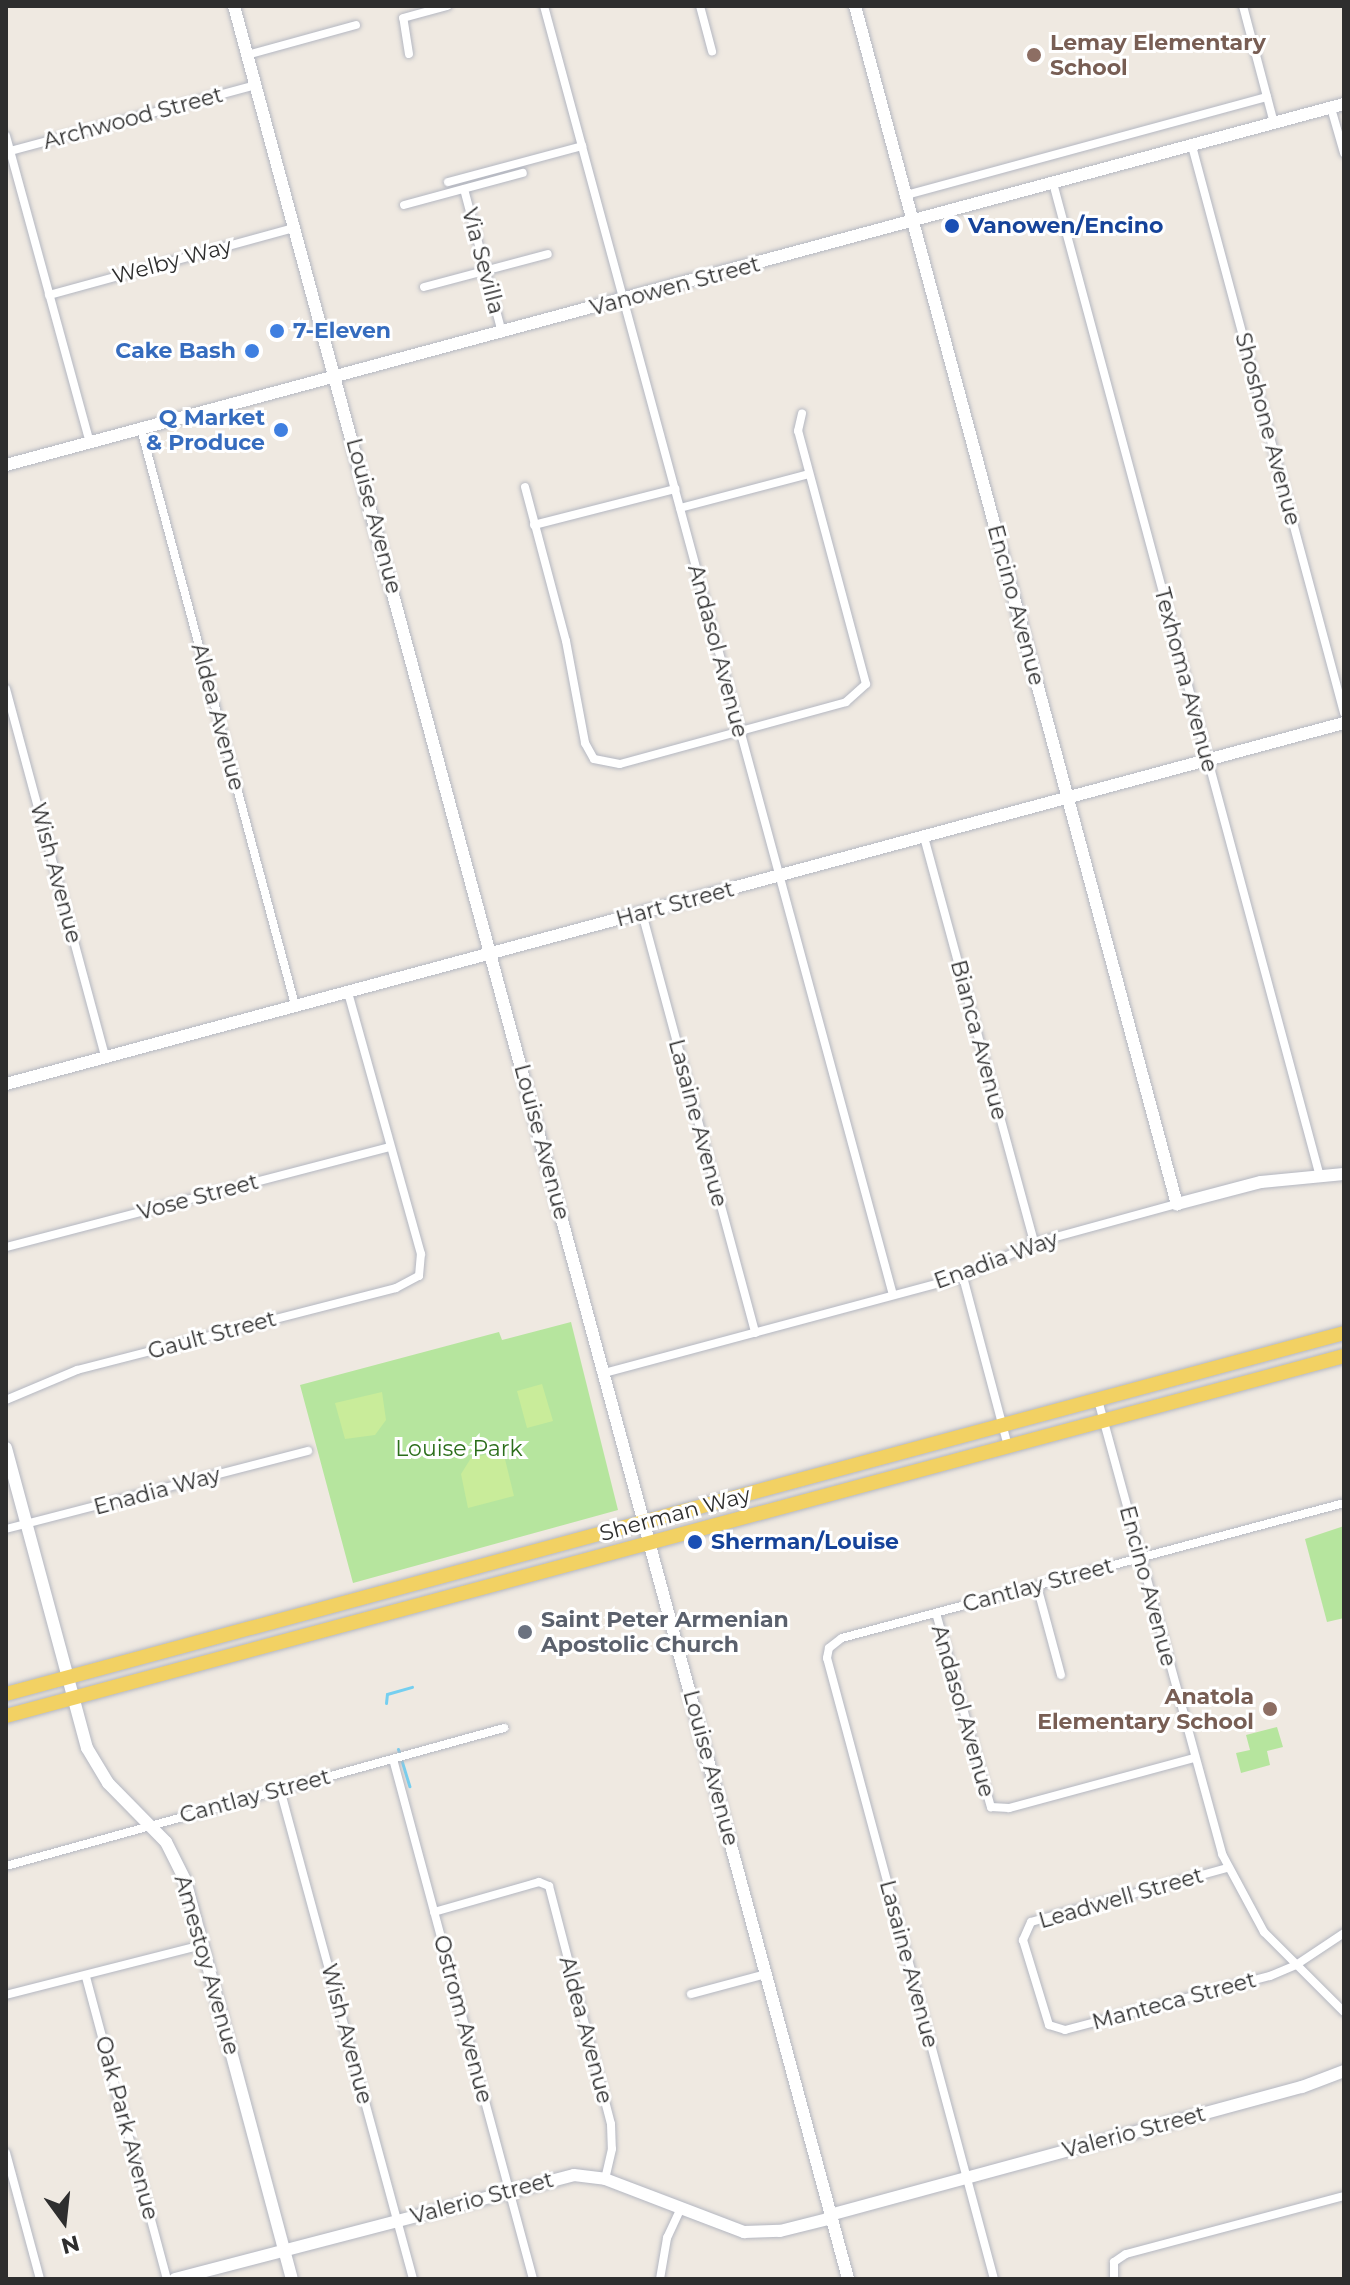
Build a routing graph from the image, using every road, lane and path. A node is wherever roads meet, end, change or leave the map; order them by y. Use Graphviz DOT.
graph roads {
  1 [pos="234,6"];
  2 [pos="447,6"];
  3 [pos="544,6"];
  4 [pos="700,6"];
  5 [pos="855,6"];
  6 [pos="1243,6"];
  7 [pos="356,25"];
  8 [pos="712,51"];
  9 [pos="409,54"];
  10 [pos="247,55"];
  11 [pos="256,85"];
  12 [pos="1267,97"];
  13 [pos="1338,106"];
  14 [pos="1274,123"];
  15 [pos="6,136"];
  16 [pos="582,146"];
  17 [pos="1192,146"];
  18 [pos="10,151"];
  19 [pos="1344,153"];
  20 [pos="523,173"];
  21 [pos="448,182"];
  22 [pos="1053,183"];
  23 [pos="464,189"];
  24 [pos="906,195"];
  25 [pos="404,205"];
  26 [pos="913,221"];
  27 [pos="294,228"];
  28 [pos="548,254"];
  29 [pos="485,271"];
  30 [pos="424,287"];
  31 [pos="49,295"];
  32 [pos="625,299"];
  33 [pos="502,333"];
  34 [pos="336,378"];
  35 [pos="802,413"];
  36 [pos="141,429"];
  37 [pos="90,443"];
  38 [pos="6,465"];
  39 [pos="809,474"];
  40 [pos="525,487"];
  41 [pos="675,489"];
  42 [pos="680,508"];
  43 [pos="534,525"];
  44 [pos="6,689"];
  45 [pos="1344,713"];
  46 [pos="1344,723"];
  47 [pos="740,729"];
  48 [pos="1208,760"];
  49 [pos="1069,799"];
  50 [pos="924,837"];
  51 [pos="779,877"];
  52 [pos="642,913"];
  53 [pos="492,954"];
  54 [pos="348,992"];
  55 [pos="295,1005"];
  56 [pos="105,1057"];
  57 [pos="6,1084"];
  58 [pos="389,1147"];
  59 [pos="1344,1174"];
  60 [pos="1320,1177"];
  61 [pos="1177,1204"];
  62 [pos="1034,1243"];
  63 [pos="6,1247"];
  64 [pos="963,1277"];
  65 [pos="893,1295"];
  66 [pos="755,1333"];
  67 [pos="1344,1333"];
  68 [pos="1344,1356"];
  69 [pos="604,1373"];
  70 [pos="6,1400"];
  71 [pos="1098,1400"];
  72 [pos="1104,1421"];
  73 [pos="1003,1425"];
  74 [pos="1008,1446"];
  75 [pos="6,1448"];
  76 [pos="308,1451"];
  77 [pos="1344,1503"];
  78 [pos="644,1522"];
  79 [pos="26,1524"];
  80 [pos="6,1529"];
  81 [pos="650,1543"];
  82 [pos="1141,1558"];
  83 [pos="1037,1586"];
  84 [pos="936,1613"];
  85 [pos="829,1648"];
  86 [pos="1061,1675"];
  87 [pos="68,1677"];
  88 [pos="6,1694"];
  89 [pos="73,1698"];
  90 [pos="6,1716"];
  91 [pos="504,1728"];
  92 [pos="1194,1758"];
  93 [pos="393,1759"];
  94 [pos="280,1789"];
  95 [pos="149,1823"];
  96 [pos="6,1866"];
  97 [pos="1227,1868"];
  98 [pos="434,1912"];
  99 [pos="1344,1933"];
  100 [pos="202,1945"];
  101 [pos="1296,1965"];
  102 [pos="766,1974"];
  103 [pos="86,1977"];
  104 [pos="691,1994"];
  105 [pos="6,1995"];
  106 [pos="1344,2012"];
  107 [pos="1051,2027"];
  108 [pos="1344,2071"];
  109 [pos="6,2153"];
  110 [pos="967,2177"];
  111 [pos="605,2179"];
  112 [pos="509,2190"];
  113 [pos="1344,2196"];
  114 [pos="680,2210"];
  115 [pos="831,2216"];
  116 [pos="397,2220"];
  117 [pos="284,2250"];
  118 [pos="40,2279"];
  119 [pos="167,2279"];
  120 [pos="175,2279"];
  121 [pos="292,2279"];
  122 [pos="413,2279"];
  123 [pos="533,2279"];
  124 [pos="660,2279"];
  125 [pos="848,2279"];
  126 [pos="994,2279"];
  127 [pos="1114,2279"];
  1 -- 10 [label="street, Louise Avenue"];
  2 -- 9 [label="street"];
  3 -- 16 [label="street, Andasol Avenue"];
  4 -- 8 [label="street"];
  5 -- 24 [label="street, Encino Avenue"];
  6 -- 12 [label="street"];
  7 -- 10 [label="street"];
  10 -- 11 [label="street, Louise Avenue"];
  11 -- 18 [label="street, Archwood Street"];
  11 -- 27 [label="street, Louise Avenue"];
  12 -- 14 [label="street"];
  12 -- 24 [label="street"];
  13 -- 14 [label="street, Vanowen Street"];
  13 -- 19 [label="street"];
  14 -- 17 [label="street, Vanowen Street"];
  15 -- 18 [label="street"];
  16 -- 21 [label="street"];
  16 -- 32 [label="street, Andasol Avenue"];
  17 -- 22 [label="street, Vanowen Street"];
  17 -- 45 [label="street, Shoshone Avenue"];
  18 -- 31 [label="street"];
  20 -- 23 [label="street"];
  22 -- 26 [label="street, Vanowen Street"];
  22 -- 48 [label="street, Texhoma Avenue"];
  23 -- 25 [label="street"];
  23 -- 29 [label="street, Via Sevilla"];
  24 -- 26 [label="street, Encino Avenue"];
  26 -- 32 [label="street, Vanowen Street"];
  26 -- 49 [label="street, Encino Avenue"];
  27 -- 31 [label="street, Welby Way"];
  27 -- 34 [label="street, Louise Avenue"];
  28 -- 29 [label="street"];
  29 -- 30 [label="street"];
  29 -- 33 [label="street, Via Sevilla"];
  31 -- 37 [label="street"];
  32 -- 33 [label="street, Vanowen Street"];
  32 -- 41 [label="street, Andasol Avenue"];
  33 -- 34 [label="street, Vanowen Street"];
  34 -- 36 [label="street, Vanowen Street"];
  34 -- 53 [label="street, Louise Avenue"];
  35 -- 39 [label="street"];
  36 -- 37 [label="street, Vanowen Street"];
  36 -- 55 [label="street, Aldea Avenue"];
  37 -- 38 [label="street, Vanowen Street"];
  39 -- 42 [label="street"];
  39 -- 47 [label="street"];
  40 -- 43 [label="street"];
  41 -- 42 [label="street, Andasol Avenue"];
  41 -- 43 [label="street"];
  42 -- 47 [label="street, Andasol Avenue"];
  43 -- 47 [label="street"];
  44 -- 56 [label="street, Wish Avenue"];
  46 -- 48 [label="street, Hart Street"];
  47 -- 51 [label="street, Andasol Avenue"];
  48 -- 49 [label="street, Hart Street"];
  48 -- 60 [label="street, Texhoma Avenue"];
  49 -- 50 [label="street, Hart Street"];
  49 -- 61 [label="street, Encino Avenue"];
  50 -- 51 [label="street, Hart Street"];
  50 -- 62 [label="street, Bianca Avenue"];
  51 -- 52 [label="street, Hart Street"];
  51 -- 65 [label="street, Andasol Avenue"];
  52 -- 53 [label="street, Hart Street"];
  52 -- 66 [label="street, Lasaine Avenue"];
  53 -- 54 [label="street, Hart Street"];
  53 -- 69 [label="street, Louise Avenue"];
  54 -- 55 [label="street, Hart Street"];
  54 -- 58 [label="street"];
  55 -- 56 [label="street, Hart Street"];
  56 -- 57 [label="street, Hart Street"];
  58 -- 63 [label="street, Vose Street"];
  58 -- 70 [label="street, Gault Street"];
  59 -- 60 [label="street, Enadia Way"];
  60 -- 61 [label="street, Enadia Way"];
  61 -- 62 [label="street, Enadia Way"];
  62 -- 64 [label="street, Enadia Way"];
  64 -- 65 [label="street, Enadia Way"];
  64 -- 73 [label="street"];
  65 -- 66 [label="street, Enadia Way"];
  66 -- 69 [label="street, Enadia Way"];
  67 -- 71 [label="main road, Sherman Way"];
  68 -- 72 [label="main road, Sherman Way"];
  69 -- 78 [label="street, Louise Avenue"];
  71 -- 72 [label="street, Encino Avenue"];
  71 -- 73 [label="main road, Sherman Way"];
  72 -- 74 [label="main road, Sherman Way"];
  72 -- 82 [label="street, Encino Avenue"];
  73 -- 74 [label="street"];
  73 -- 78 [label="main road, Sherman Way"];
  74 -- 81 [label="main road, Sherman Way"];
  75 -- 79 [label="street, Amestoy Avenue"];
  76 -- 79 [label="street, Enadia Way"];
  77 -- 82 [label="street, Cantlay Street"];
  78 -- 81 [label="street, Louise Avenue"];
  78 -- 87 [label="main road, Sherman Way"];
  79 -- 80 [label="street, Enadia Way"];
  79 -- 87 [label="street, Amestoy Avenue"];
  81 -- 89 [label="main road, Sherman Way"];
  81 -- 102 [label="street, Louise Avenue"];
  82 -- 83 [label="street, Cantlay Street"];
  82 -- 92 [label="street, Encino Avenue"];
  83 -- 84 [label="street, Cantlay Street"];
  83 -- 86 [label="street"];
  84 -- 85 [label="street, Cantlay Street"];
  84 -- 92 [label="street, Andasol Avenue"];
  85 -- 110 [label="street, Lasaine Avenue"];
  87 -- 88 [label="main road, Sherman Way"];
  87 -- 89 [label="street, Amestoy Avenue"];
  89 -- 90 [label="main road, Sherman Way"];
  89 -- 95 [label="street, Amestoy Avenue"];
  91 -- 93 [label="street, Cantlay Street"];
  92 -- 97 [label="street, Encino Avenue"];
  93 -- 94 [label="street, Cantlay Street"];
  93 -- 98 [label="street, Ostrom Avenue"];
  94 -- 95 [label="street, Cantlay Street"];
  94 -- 116 [label="street, Wish Avenue"];
  95 -- 96 [label="street, Cantlay Street"];
  95 -- 100 [label="street, Amestoy Avenue"];
  97 -- 101 [label="street, Encino Avenue"];
  97 -- 107 [label="street, Leadwell Street"];
  98 -- 111 [label="street, Aldea Avenue"];
  98 -- 112 [label="street, Ostrom Avenue"];
  99 -- 101 [label="street, Manteca Street"];
  100 -- 103 [label="street"];
  100 -- 117 [label="street, Amestoy Avenue"];
  101 -- 106 [label="street, Encino Avenue"];
  101 -- 107 [label="street, Manteca Street"];
  102 -- 104 [label="street"];
  102 -- 115 [label="street, Louise Avenue"];
  103 -- 105 [label="street"];
  103 -- 119 [label="street, Oak Park Avenue"];
  108 -- 110 [label="street, Valerio Street"];
  109 -- 118 [label="street"];
  110 -- 115 [label="street, Valerio Street"];
  110 -- 126 [label="street, Lasaine Avenue"];
  111 -- 112 [label="street, Valerio Street"];
  111 -- 114 [label="street, Valerio Street"];
  112 -- 116 [label="street, Valerio Street"];
  112 -- 123 [label="street, Ostrom Avenue"];
  113 -- 127 [label="street"];
  114 -- 115 [label="street, Valerio Street"];
  114 -- 124 [label="street"];
  115 -- 125 [label="street, Louise Avenue"];
  116 -- 117 [label="street, Valerio Street"];
  116 -- 122 [label="street, Wish Avenue"];
  117 -- 120 [label="street, Valerio Street"];
  117 -- 121 [label="street, Amestoy Avenue"];
}
